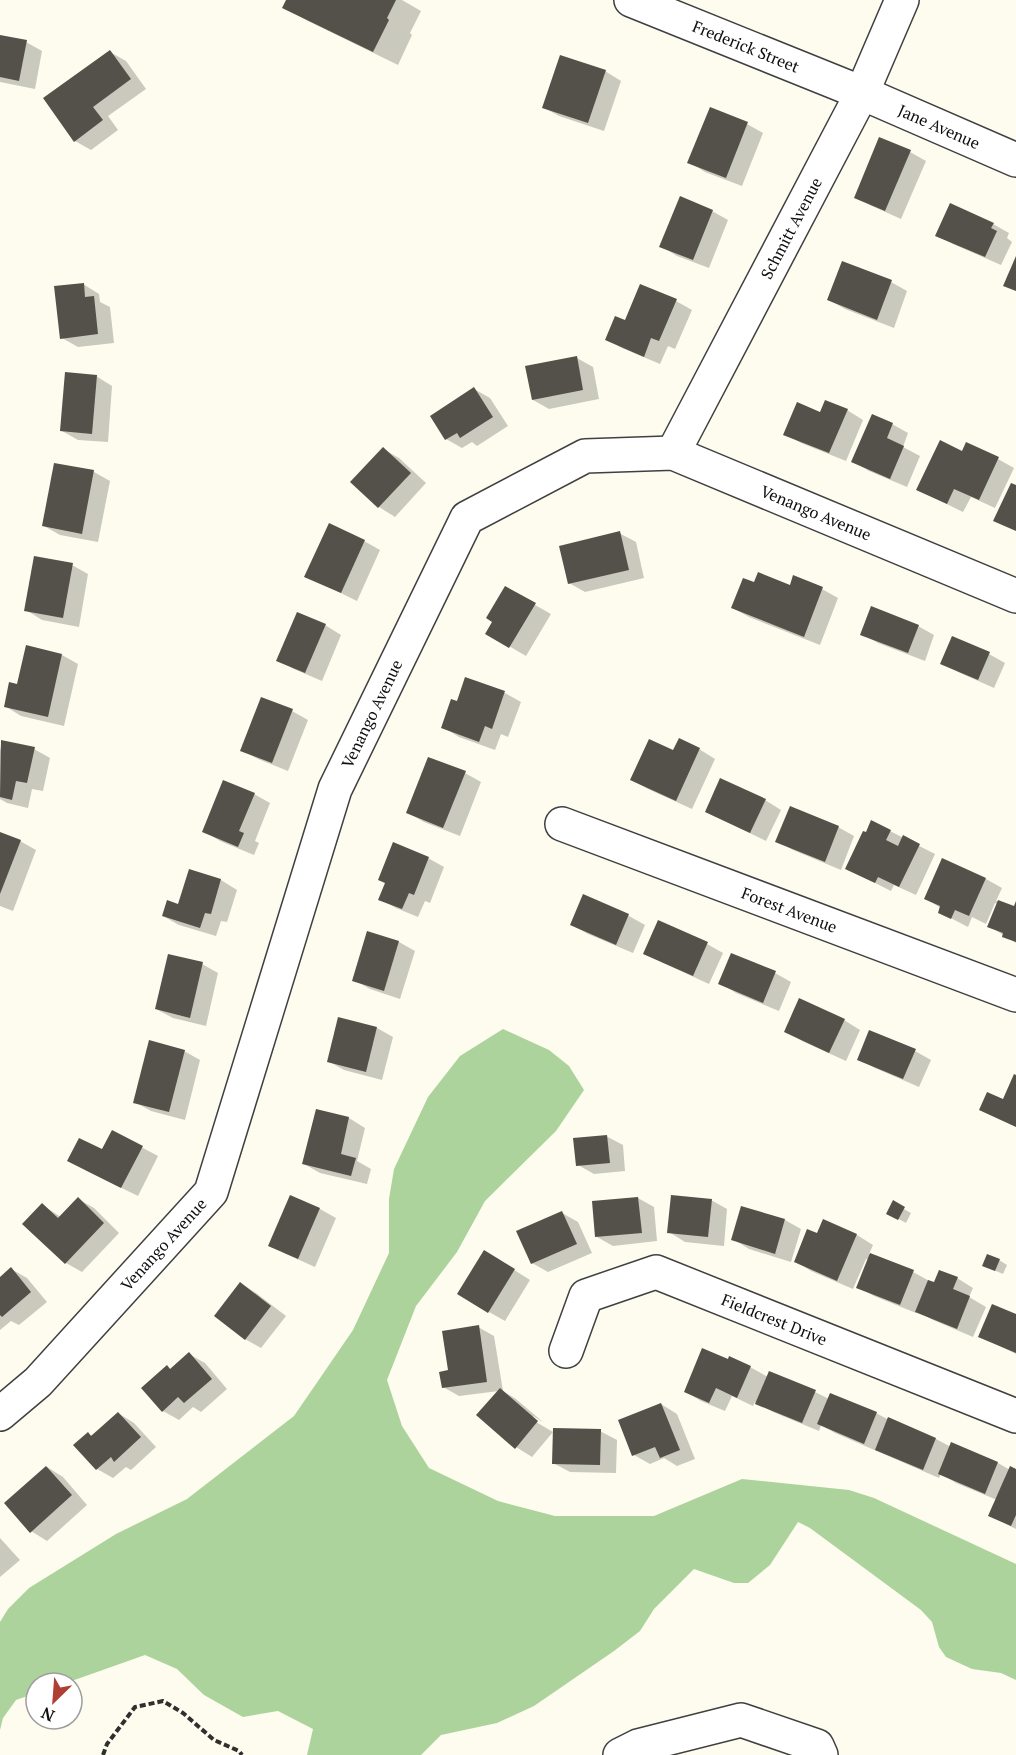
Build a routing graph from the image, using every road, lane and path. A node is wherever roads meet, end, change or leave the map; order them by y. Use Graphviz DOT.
graph roads {
  1 [pos="631,0"];
  2 [pos="902,0"];
  3 [pos="862,93"];
  4 [pos="1016,160"];
  5 [pos="673,453"];
  6 [pos="1016,596"];
  7 [pos="562,824"];
  8 [pos="1016,995"];
  9 [pos="566,1351"];
  10 [pos="0,1414"];
  11 [pos="1016,1416"];
  12 [pos="103,1755"];
  13 [pos="242,1755"];
  14 [pos="620,1755"];
  15 [pos="821,1755"];
  1 -- 3 [label="street, Frederick Street"];
  2 -- 3 [label="street, Schmitt Avenue"];
  3 -- 4 [label="street, Jane Avenue"];
  3 -- 5 [label="street, Schmitt Avenue"];
  5 -- 6 [label="street, Venango Avenue"];
  5 -- 10 [label="street, Venango Avenue"];
  7 -- 8 [label="street, Forest Avenue"];
  9 -- 11 [label="street, Fieldcrest Drive"];
  12 -- 13 [label="path"];
  14 -- 15 [label="street"];
}
